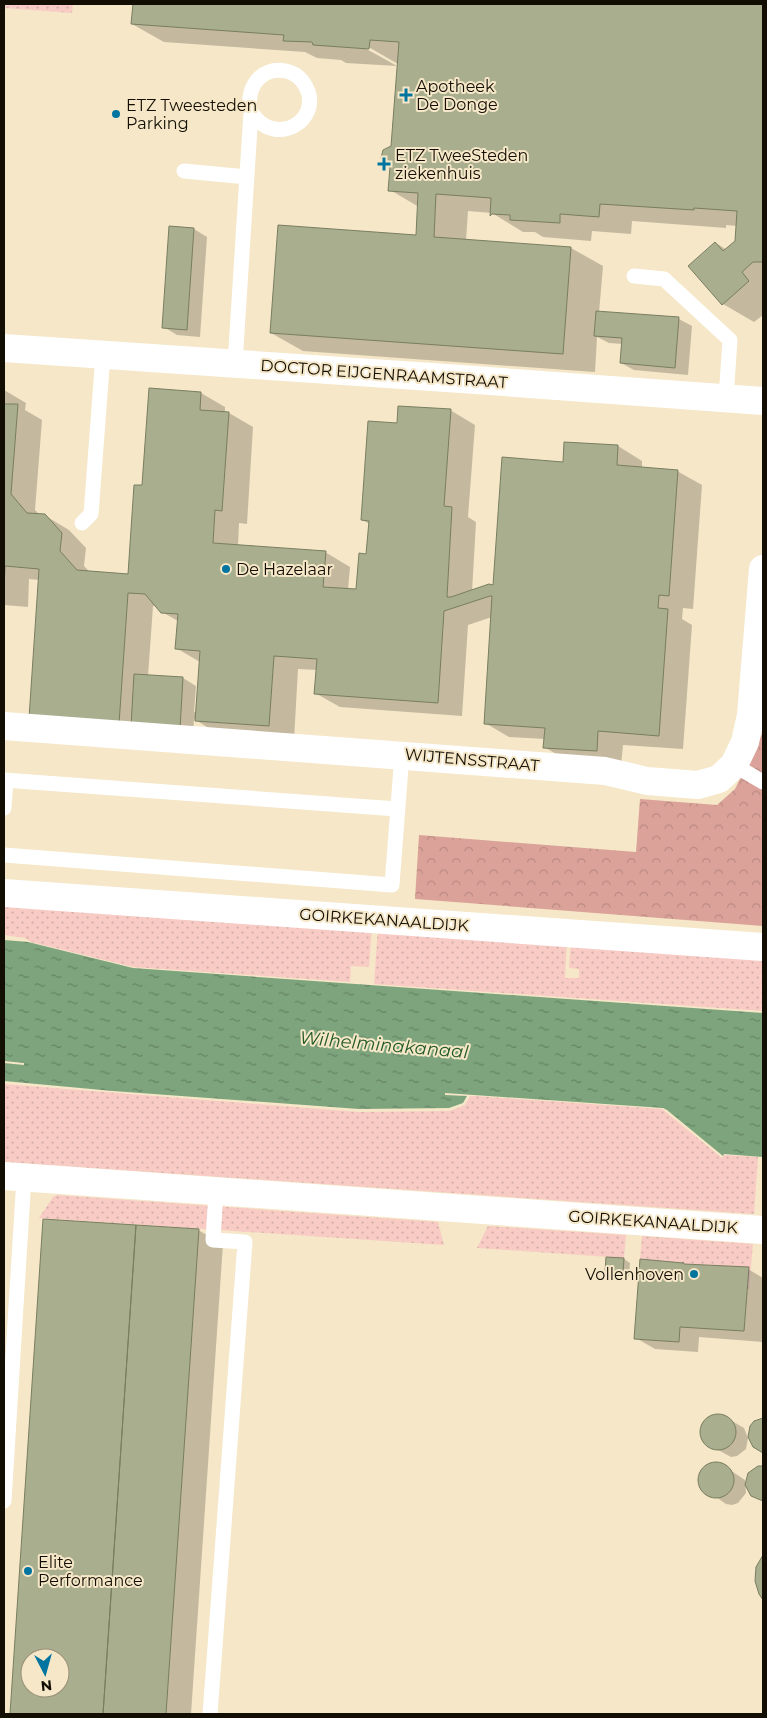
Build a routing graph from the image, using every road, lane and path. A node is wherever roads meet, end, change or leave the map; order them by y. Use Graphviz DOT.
graph roads {
  1 [pos="251,112"];
  2 [pos="184,171"];
  3 [pos="247,177"];
  4 [pos="634,276"];
  5 [pos="4,348"];
  6 [pos="103,355"];
  7 [pos="236,364"];
  8 [pos="726,398"];
  9 [pos="763,401"];
  10 [pos="82,523"];
  11 [pos="763,569"];
  12 [pos="4,726"];
  13 [pos="402,754"];
  14 [pos="734,765"];
  15 [pos="5,780"];
  16 [pos="763,782"];
  17 [pos="4,808"];
  18 [pos="397,809"];
  19 [pos="4,855"];
  20 [pos="4,893"];
  21 [pos="763,947"];
  22 [pos="14,1177"];
  23 [pos="216,1191"];
  24 [pos="763,1230"];
  25 [pos="4,1501"];
  26 [pos="210,1714"];
  1 -- 1 [label="lane"];
  1 -- 3 [label="lane"];
  2 -- 3 [label="lane"];
  3 -- 7 [label="lane"];
  4 -- 8 [label="lane"];
  5 -- 6 [label="street, DOCTOR EIJGENRAAMSTRAAT"];
  6 -- 7 [label="street, DOCTOR EIJGENRAAMSTRAAT"];
  6 -- 10 [label="lane"];
  7 -- 8 [label="street, DOCTOR EIJGENRAAMSTRAAT"];
  8 -- 9 [label="street, DOCTOR EIJGENRAAMSTRAAT"];
  11 -- 14 [label="street, WIJTENSSTRAAT"];
  12 -- 13 [label="street, WIJTENSSTRAAT"];
  13 -- 14 [label="street, WIJTENSSTRAAT"];
  13 -- 18 [label="lane"];
  14 -- 16 [label="lane"];
  15 -- 17 [label="lane"];
  15 -- 18 [label="lane"];
  18 -- 19 [label="lane"];
  20 -- 21 [label="street, GOIRKEKANAALDIJK"];
  22 -- 23 [label="street, GOIRKEKANAALDIJK"];
  22 -- 25 [label="lane"];
  23 -- 24 [label="street, GOIRKEKANAALDIJK"];
  23 -- 26 [label="lane"];
}
